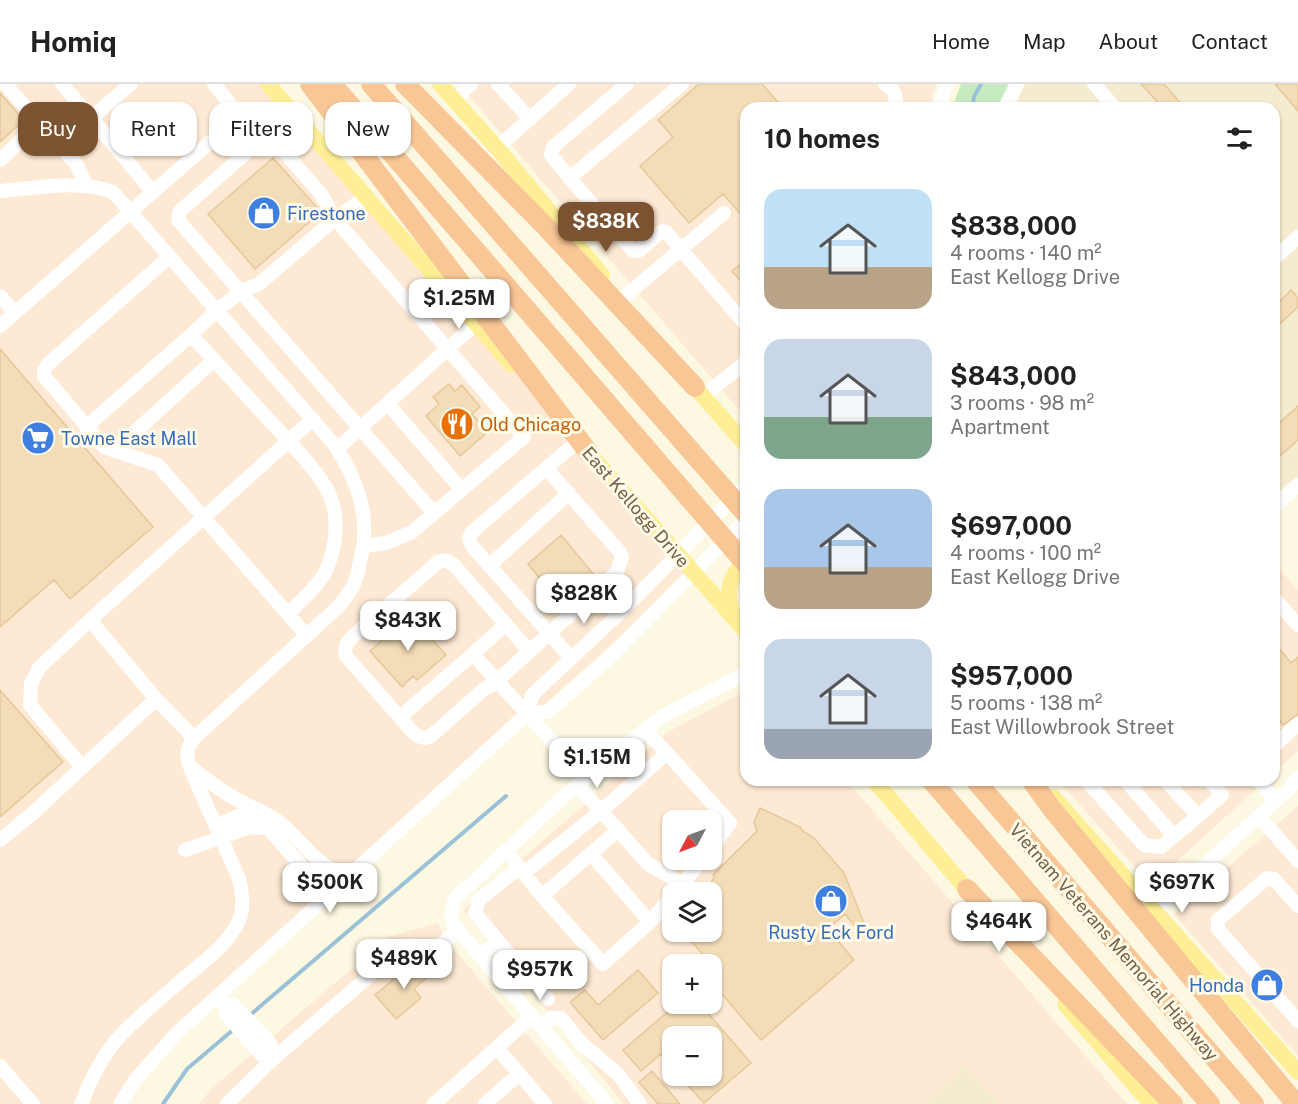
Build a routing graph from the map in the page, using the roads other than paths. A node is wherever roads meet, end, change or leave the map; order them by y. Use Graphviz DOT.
graph roads {
  1 [pos="5,84"];
  2 [pos="62,84"];
  3 [pos="131,84"];
  4 [pos="214,84"];
  5 [pos="268,84"];
  6 [pos="310,84"];
  7 [pos="332,84"];
  8 [pos="371,84"];
  9 [pos="405,84"];
  10 [pos="440,84"];
  11 [pos="471,84"];
  12 [pos="498,84"];
  13 [pos="569,84"];
  14 [pos="627,84"];
  15 [pos="682,84"];
  16 [pos="885,84"];
  17 [pos="946,84"];
  18 [pos="1017,84"];
  19 [pos="1094,84"];
  20 [pos="454,100"];
  21 [pos="21,102"];
  22 [pos="77,102"];
  23 [pos="896,102"];
  24 [pos="941,102"];
  25 [pos="1008,102"];
  26 [pos="1110,102"];
  27 [pos="98,112"];
  28 [pos="530,119"];
  29 [pos="98,126"];
  30 [pos="18,143"];
  31 [pos="497,148"];
  32 [pos="69,156"];
  33 [pos="0,160"];
  34 [pos="573,182"];
  35 [pos="87,186"];
  36 [pos="0,190"];
  37 [pos="153,192"];
  38 [pos="366,197"];
  39 [pos="130,211"];
  40 [pos="724,213"];
  41 [pos="335,219"];
  42 [pos="1298,237"];
  43 [pos="681,249"];
  44 [pos="1280,254"];
  45 [pos="170,256"];
  46 [pos="242,291"];
  47 [pos="0,296"];
  48 [pos="619,301"];
  49 [pos="217,310"];
  50 [pos="15,313"];
  51 [pos="740,318"];
  52 [pos="481,320"];
  53 [pos="0,326"];
  54 [pos="191,335"];
  55 [pos="448,350"];
  56 [pos="214,360"];
  57 [pos="740,366"];
  58 [pos="699,392"];
  59 [pos="388,404"];
  60 [pos="313,419"];
  61 [pos="86,427"];
  62 [pos="360,429"];
  63 [pos="740,438"];
  64 [pos="288,442"];
  65 [pos="583,447"];
  66 [pos="337,449"];
  67 [pos="115,450"];
  68 [pos="546,468"];
  69 [pos="1298,485"];
  70 [pos="462,490"];
  71 [pos="740,491"];
  72 [pos="569,493"];
  73 [pos="1280,502"];
  74 [pos="740,507"];
  75 [pos="434,513"];
  76 [pos="204,518"];
  77 [pos="740,526"];
  78 [pos="364,546"];
  79 [pos="677,554"];
  80 [pos="740,555"];
  81 [pos="489,566"];
  82 [pos="740,566"];
  83 [pos="692,572"];
  84 [pos="1280,604"];
  85 [pos="288,614"];
  86 [pos="90,620"];
  87 [pos="506,624"];
  88 [pos="740,625"];
  89 [pos="1298,625"];
  90 [pos="550,634"];
  91 [pos="307,636"];
  92 [pos="530,652"];
  93 [pos="473,654"];
  94 [pos="572,658"];
  95 [pos="740,676"];
  96 [pos="497,681"];
  97 [pos="156,699"];
  98 [pos="528,713"];
  99 [pos="400,717"];
  100 [pos="1298,724"];
  101 [pos="645,730"];
  102 [pos="194,738"];
  103 [pos="1280,740"];
  104 [pos="667,753"];
  105 [pos="189,765"];
  106 [pos="82,767"];
  107 [pos="581,782"];
  108 [pos="1295,783"];
  109 [pos="879,786"];
  110 [pos="937,786"];
  111 [pos="980,786"];
  112 [pos="1035,786"];
  113 [pos="1043,786"];
  114 [pos="1091,786"];
  115 [pos="1130,786"];
  116 [pos="1170,786"];
  117 [pos="1214,786"];
  118 [pos="1263,786"];
  119 [pos="1276,801"];
  120 [pos="718,810"];
  121 [pos="601,811"];
  122 [pos="268,814"];
  123 [pos="722,814"];
  124 [pos="1198,816"];
  125 [pos="1259,816"];
  126 [pos="618,830"];
  127 [pos="218,832"];
  128 [pos="722,834"];
  129 [pos="1174,836"];
  130 [pos="0,840"];
  131 [pos="185,850"];
  132 [pos="506,851"];
  133 [pos="591,854"];
  134 [pos="1298,861"];
  135 [pos="522,870"];
  136 [pos="694,870"];
  137 [pos="346,878"];
  138 [pos="671,882"];
  139 [pos="684,882"];
  140 [pos="967,889"];
  141 [pos="327,895"];
  142 [pos="542,896"];
  143 [pos="1298,906"];
  144 [pos="662,908"];
  145 [pos="1155,910"];
  146 [pos="650,922"];
  147 [pos="458,930"];
  148 [pos="498,941"];
  149 [pos="480,956"];
  150 [pos="548,999"];
  151 [pos="225,1004"];
  152 [pos="1298,1021"];
  153 [pos="537,1022"];
  154 [pos="497,1048"];
  155 [pos="596,1055"];
  156 [pos="273,1059"];
  157 [pos="0,1066"];
  158 [pos="1298,1072"];
  159 [pos="519,1074"];
  160 [pos="583,1075"];
  161 [pos="602,1098"];
  162 [pos="33,1104"];
  163 [pos="81,1104"];
  164 [pos="120,1104"];
  165 [pos="227,1104"];
  166 [pos="434,1104"];
  167 [pos="485,1104"];
  168 [pos="546,1104"];
  169 [pos="640,1104"];
  170 [pos="1151,1104"];
  171 [pos="1173,1104"];
  172 [pos="1210,1104"];
  173 [pos="1254,1104"];
  174 [pos="1296,1104"];
  1 -- 21 [label="street"];
  2 -- 22 [label="street"];
  3 -- 27 [label="street"];
  4 -- 37 [label="street"];
  5 -- 38 [label="main road"];
  6 -- 52 [label="highway"];
  7 -- 80 [label="highway"];
  8 -- 74 [label="highway"];
  9 -- 48 [label="highway"];
  10 -- 20 [label="main road"];
  11 -- 20 [label="street"];
  12 -- 28 [label="street"];
  13 -- 28 [label="street"];
  14 -- 34 [label="street"];
  15 -- 34 [label="street"];
  16 -- 23 [label="street"];
  17 -- 24 [label="street"];
  18 -- 25 [label="street"];
  19 -- 26 [label="street"];
  20 -- 31 [label="main road"];
  28 -- 31 [label="street"];
  29 -- 37 [label="street"];
  30 -- 33 [label="street"];
  31 -- 48 [label="main road"];
  32 -- 35 [label="street"];
  34 -- 43 [label="street"];
  35 -- 36 [label="street"];
  35 -- 39 [label="street"];
  37 -- 39 [label="street"];
  38 -- 41 [label="street"];
  38 -- 52 [label="main road"];
  39 -- 45 [label="street"];
  39 -- 50 [label="street"];
  40 -- 43 [label="street"];
  41 -- 46 [label="street"];
  41 -- 46 [label="street"];
  41 -- 55 [label="street"];
  42 -- 44 [label="street"];
  43 -- 48 [label="street"];
  43 -- 51 [label="street"];
  45 -- 49 [label="street"];
  45 -- 61 [label="street"];
  46 -- 49 [label="street"];
  46 -- 62 [label="street"];
  47 -- 50 [label="street"];
  48 -- 58 [label="highway"];
  49 -- 54 [label="street"];
  49 -- 60 [label="street"];
  50 -- 53 [label="street"];
  52 -- 55 [label="street"];
  52 -- 65 [label="highway"];
  54 -- 56 [label="street"];
  54 -- 61 [label="street"];
  55 -- 59 [label="street"];
  55 -- 70 [label="street"];
  56 -- 64 [label="street"];
  56 -- 67 [label="street"];
  57 -- 58 [label="street"];
  58 -- 63 [label="main road"];
  59 -- 62 [label="street"];
  59 -- 70 [label="street"];
  60 -- 64 [label="street"];
  60 -- 66 [label="street"];
  61 -- 67 [label="street"];
  62 -- 66 [label="street"];
  62 -- 75 [label="street"];
  64 -- 76 [label="street"];
  64 -- 85 [label="street"];
  65 -- 68 [label="street"];
  65 -- 79 [label="main road, East Kellogg Drive"];
  66 -- 78 [label="street"];
  67 -- 76 [label="street"];
  68 -- 72 [label="street"];
  68 -- 81 [label="street"];
  69 -- 73 [label="street"];
  70 -- 75 [label="street"];
  71 -- 79 [label="street"];
  72 -- 81 [label="street"];
  72 -- 90 [label="street"];
  75 -- 78 [label="street"];
  76 -- 85 [label="street"];
  76 -- 86 [label="street"];
  77 -- 83 [label="street"];
  78 -- 91 [label="street"];
  79 -- 83 [label="main road, East Kellogg Drive"];
  79 -- 94 [label="street"];
  81 -- 90 [label="street"];
  82 -- 88 [label="main road"];
  83 -- 88 [label="main road, East Kellogg Drive"];
  83 -- 98 [label="street"];
  84 -- 89 [label="street"];
  85 -- 91 [label="street"];
  86 -- 97 [label="street"];
  86 -- 106 [label="street"];
  87 -- 92 [label="street"];
  87 -- 93 [label="street"];
  87 -- 99 [label="street"];
  90 -- 92 [label="street"];
  90 -- 94 [label="street"];
  91 -- 102 [label="street"];
  92 -- 96 [label="street"];
  93 -- 96 [label="street"];
  93 -- 99 [label="street"];
  94 -- 98 [label="street"];
  95 -- 101 [label="street"];
  96 -- 98 [label="street"];
  96 -- 99 [label="street"];
  97 -- 102 [label="street"];
  97 -- 106 [label="street"];
  98 -- 107 [label="street"];
  98 -- 137 [label="street"];
  100 -- 103 [label="street"];
  101 -- 104 [label="street"];
  101 -- 107 [label="street"];
  102 -- 105 [label="street"];
  104 -- 120 [label="street"];
  104 -- 121 [label="street"];
  105 -- 122 [label="street"];
  105 -- 127 [label="street"];
  106 -- 130 [label="street"];
  107 -- 121 [label="street"];
  107 -- 132 [label="street"];
  108 -- 119 [label="street"];
  109 -- 140 [label="main road"];
  110 -- 172 [label="highway, Vietnam Veterans Memorial Highway"];
  111 -- 173 [label="highway, Vietnam Veterans Memorial Highway"];
  112 -- 174 [label="highway"];
  113 -- 145 [label="main road"];
  114 -- 129 [label="street"];
  115 -- 129 [label="street"];
  116 -- 124 [label="street"];
  117 -- 124 [label="street"];
  118 -- 119 [label="street"];
  119 -- 125 [label="street"];
  121 -- 126 [label="street"];
  121 -- 135 [label="street"];
  122 -- 127 [label="street"];
  122 -- 137 [label="street"];
  123 -- 128 [label="street"];
  124 -- 129 [label="street"];
  125 -- 134 [label="street"];
  125 -- 145 [label="street"];
  126 -- 133 [label="street"];
  126 -- 138 [label="street"];
  127 -- 131 [label="street"];
  127 -- 141 [label="street"];
  127 -- 163 [label="street"];
  132 -- 135 [label="street"];
  132 -- 147 [label="street"];
  133 -- 142 [label="street"];
  133 -- 146 [label="street"];
  135 -- 142 [label="street"];
  135 -- 148 [label="street"];
  136 -- 139 [label="street"];
  137 -- 141 [label="street"];
  140 -- 170 [label="main road"];
  140 -- 171 [label="highway"];
  141 -- 151 [label="street"];
  142 -- 146 [label="street"];
  143 -- 152 [label="street"];
  144 -- 146 [label="street"];
  145 -- 158 [label="main road"];
  147 -- 149 [label="street"];
  147 -- 156 [label="street"];
  148 -- 149 [label="street"];
  148 -- 150 [label="street"];
  149 -- 153 [label="street"];
  151 -- 156 [label="street"];
  151 -- 164 [label="street"];
  153 -- 154 [label="street"];
  153 -- 155 [label="street"];
  153 -- 160 [label="street"];
  154 -- 159 [label="street"];
  154 -- 166 [label="street"];
  155 -- 160 [label="street"];
  155 -- 169 [label="street"];
  156 -- 165 [label="street"];
  157 -- 162 [label="street"];
  159 -- 167 [label="street"];
  159 -- 168 [label="street"];
  160 -- 161 [label="street"];
}
